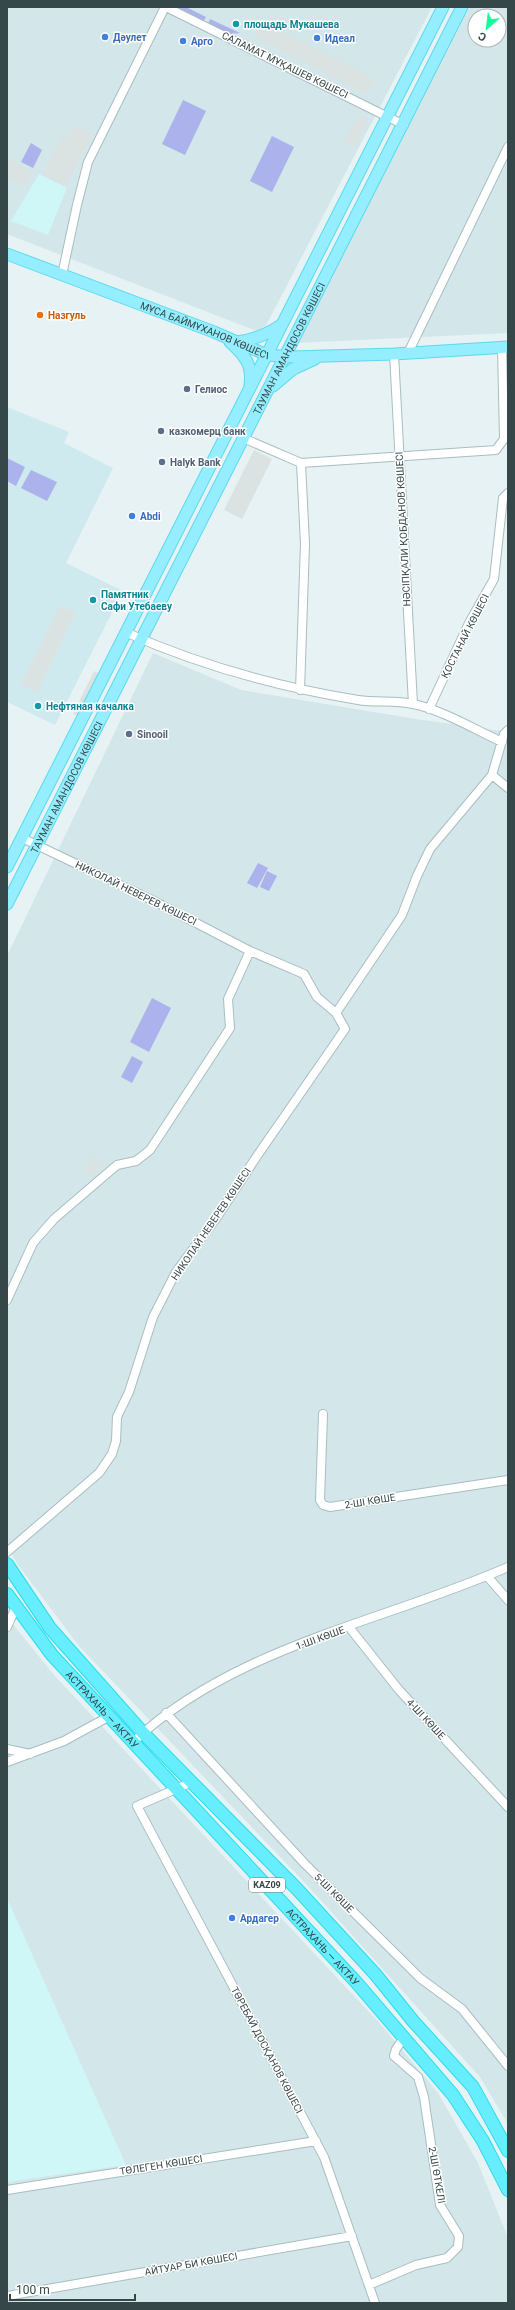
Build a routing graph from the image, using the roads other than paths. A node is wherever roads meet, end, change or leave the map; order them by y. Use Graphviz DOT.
graph roads {
  1 [pos="166,7"];
  2 [pos="443,7"];
  3 [pos="462,7"];
  4 [pos="388,118"];
  5 [pos="404,125"];
  6 [pos="508,147"];
  7 [pos="7,254"];
  8 [pos="62,275"];
  9 [pos="283,323"];
  10 [pos="299,330"];
  11 [pos="223,336"];
  12 [pos="238,342"];
  13 [pos="505,347"];
  14 [pos="408,353"];
  15 [pos="394,354"];
  16 [pos="267,355"];
  17 [pos="286,356"];
  18 [pos="315,356"];
  19 [pos="249,390"];
  20 [pos="267,392"];
  21 [pos="243,438"];
  22 [pos="399,456"];
  23 [pos="301,463"];
  24 [pos="508,493"];
  25 [pos="125,632"];
  26 [pos="141,640"];
  27 [pos="300,690"];
  28 [pos="412,704"];
  29 [pos="429,709"];
  30 [pos="508,730"];
  31 [pos="502,742"];
  32 [pos="492,775"];
  33 [pos="508,788"];
  34 [pos="22,838"];
  35 [pos="36,845"];
  36 [pos="7,867"];
  37 [pos="7,904"];
  38 [pos="250,951"];
  39 [pos="336,1014"];
  40 [pos="7,1300"];
  41 [pos="323,1414"];
  42 [pos="508,1480"];
  43 [pos="7,1552"];
  44 [pos="7,1564"];
  45 [pos="508,1567"];
  46 [pos="487,1576"];
  47 [pos="7,1594"];
  48 [pos="508,1600"];
  49 [pos="16,1607"];
  50 [pos="7,1627"];
  51 [pos="348,1627"];
  52 [pos="166,1713"];
  53 [pos="108,1717"];
  54 [pos="143,1733"];
  55 [pos="133,1742"];
  56 [pos="7,1748"];
  57 [pos="30,1754"];
  58 [pos="7,1762"];
  59 [pos="192,1782"];
  60 [pos="177,1789"];
  61 [pos="508,1807"];
  62 [pos="404,2038"];
  63 [pos="508,2066"];
  64 [pos="316,2141"];
  65 [pos="508,2151"];
  66 [pos="7,2190"];
  67 [pos="508,2190"];
  68 [pos="352,2236"];
  69 [pos="369,2285"];
  70 [pos="7,2296"];
  71 [pos="375,2303"];
  1 -- 4 [label="street, САЛАМАТ МҰҚАШЕВ КӨШЕСІ"];
  1 -- 8 [label="street"];
  2 -- 4 [label="main road, ТАУМАН АМАНДОСОВ КӨШЕСІ"];
  3 -- 5 [label="main road, ТАУМАН АМАНДОСОВ КӨШЕСІ"];
  4 -- 5 [label="street, САЛАМАТ МҰҚАШЕВ КӨШЕСІ"];
  4 -- 9 [label="main road, ТАУМАН АМАНДОСОВ КӨШЕСІ"];
  5 -- 10 [label="main road, ТАУМАН АМАНДОСОВ КӨШЕСІ"];
  6 -- 14 [label="street"];
  7 -- 8 [label="main road, МҰСА БАЙМҰХАНОВ КӨШЕСІ"];
  8 -- 11 [label="main road, МҰСА БАЙМҰХАНОВ КӨШЕСІ"];
  9 -- 12 [label="main road"];
  9 -- 16 [label="main road, ТАУМАН АМАНДОСОВ КӨШЕСІ"];
  10 -- 17 [label="main road, ТАУМАН АМАНДОСОВ КӨШЕСІ"];
  10 -- 18 [label="main road"];
  11 -- 12 [label="main road, МҰСА БАЙМҰХАНОВ КӨШЕСІ"];
  11 -- 19 [label="main road"];
  12 -- 16 [label="main road, МҰСА БАЙМҰХАНОВ КӨШЕСІ"];
  13 -- 14 [label="main road, МҰСА БАЙМҰХАНОВ КӨШЕСІ"];
  13 -- 22 [label="street"];
  14 -- 15 [label="main road, МҰСА БАЙМҰХАНОВ КӨШЕСІ"];
  15 -- 18 [label="main road, МҰСА БАЙМҰХАНОВ КӨШЕСІ"];
  15 -- 22 [label="street, НӘСІПҚАЛИ ҚОБДАНОВ КӨШЕСІ"];
  16 -- 17 [label="main road, МҰСА БАЙМҰХАНОВ КӨШЕСІ"];
  16 -- 19 [label="main road, ТАУМАН АМАНДОСОВ КӨШЕСІ"];
  17 -- 18 [label="main road, МҰСА БАЙМҰХАНОВ КӨШЕСІ"];
  17 -- 20 [label="main road, ТАУМАН АМАНДОСОВ КӨШЕСІ"];
  18 -- 20 [label="main road"];
  19 -- 25 [label="main road, ТАУМАН АМАНДОСОВ КӨШЕСІ"];
  20 -- 21 [label="main road, ТАУМАН АМАНДОСОВ КӨШЕСІ"];
  21 -- 23 [label="street"];
  21 -- 26 [label="main road, ТАУМАН АМАНДОСОВ КӨШЕСІ"];
  22 -- 23 [label="street"];
  22 -- 28 [label="street, НӘСІПҚАЛИ ҚОБДАНОВ КӨШЕСІ"];
  23 -- 27 [label="street"];
  24 -- 29 [label="street, ҚОСТАНАЙ КӨШЕСІ"];
  25 -- 26 [label="street"];
  25 -- 34 [label="main road, ТАУМАН АМАНДОСОВ КӨШЕСІ"];
  26 -- 27 [label="street"];
  26 -- 35 [label="main road, ТАУМАН АМАНДОСОВ КӨШЕСІ"];
  27 -- 28 [label="street"];
  28 -- 29 [label="street"];
  29 -- 31 [label="street"];
  30 -- 31 [label="street"];
  31 -- 32 [label="street"];
  32 -- 33 [label="street"];
  32 -- 39 [label="street"];
  34 -- 35 [label="street, НИКОЛАЙ НЕВЕРЕВ КӨШЕСІ"];
  34 -- 36 [label="main road, ТАУМАН АМАНДОСОВ КӨШЕСІ"];
  35 -- 37 [label="main road, ТАУМАН АМАНДОСОВ КӨШЕСІ"];
  35 -- 38 [label="street, НИКОЛАЙ НЕВЕРЕВ КӨШЕСІ"];
  38 -- 39 [label="street, НИКОЛАЙ НЕВЕРЕВ КӨШЕСІ"];
  38 -- 40 [label="street"];
  39 -- 43 [label="street, НИКОЛАЙ НЕВЕРЕВ КӨШЕСІ"];
  41 -- 42 [label="street, 2-ШІ КӨШЕ"];
  44 -- 54 [label="highway, АСТРАХАНЬ — АКТАУ / KAZ09"];
  45 -- 46 [label="street, 1-ШІ КӨШЕ"];
  46 -- 48 [label="street"];
  46 -- 51 [label="street, 1-ШІ КӨШЕ"];
  47 -- 49 [label="highway, АСТРАХАНЬ — АКТАУ / KAZ09"];
  49 -- 50 [label="street"];
  49 -- 53 [label="highway, АСТРАХАНЬ — АКТАУ / KAZ09"];
  51 -- 52 [label="street, 1-ШІ КӨШЕ"];
  51 -- 61 [label="street, 4-ШI КӨШЕ"];
  52 -- 54 [label="street, 1-ШІ КӨШЕ"];
  52 -- 63 [label="street, 5-ШI КӨШЕ"];
  53 -- 55 [label="highway, АСТРАХАНЬ — АКТАУ / KAZ09"];
  53 -- 57 [label="street"];
  54 -- 55 [label="street, 1-ШІ КӨШЕ"];
  54 -- 59 [label="highway, АСТРАХАНЬ — АКТАУ / KAZ09"];
  55 -- 60 [label="highway, АСТРАХАНЬ — АКТАУ / KAZ09"];
  56 -- 57 [label="street"];
  57 -- 58 [label="street"];
  59 -- 60 [label="street"];
  59 -- 65 [label="highway, АСТРАХАНЬ — АКТАУ / KAZ09"];
  60 -- 62 [label="highway, АСТРАХАНЬ — АКТАУ / KAZ09"];
  60 -- 64 [label="street, ТӨРЕБАЙ ДОСҚАНОВ КӨШЕСІ"];
  62 -- 67 [label="highway, АСТРАХАНЬ — АКТАУ / KAZ09"];
  62 -- 69 [label="street, 2-ШІ ӨТКЕЛІ"];
  64 -- 66 [label="street, ТӨЛЕГЕН КӨШЕСІ"];
  64 -- 68 [label="street, ТӨРЕБАЙ ДОСҚАНОВ КӨШЕСІ"];
  68 -- 69 [label="street, ТӨРЕБАЙ ДОСҚАНОВ КӨШЕСІ"];
  68 -- 70 [label="street, АЙТУАР БИ КӨШЕСІ"];
  69 -- 71 [label="street, ТӨРЕБАЙ ДОСҚАНОВ КӨШЕСІ"];
}
